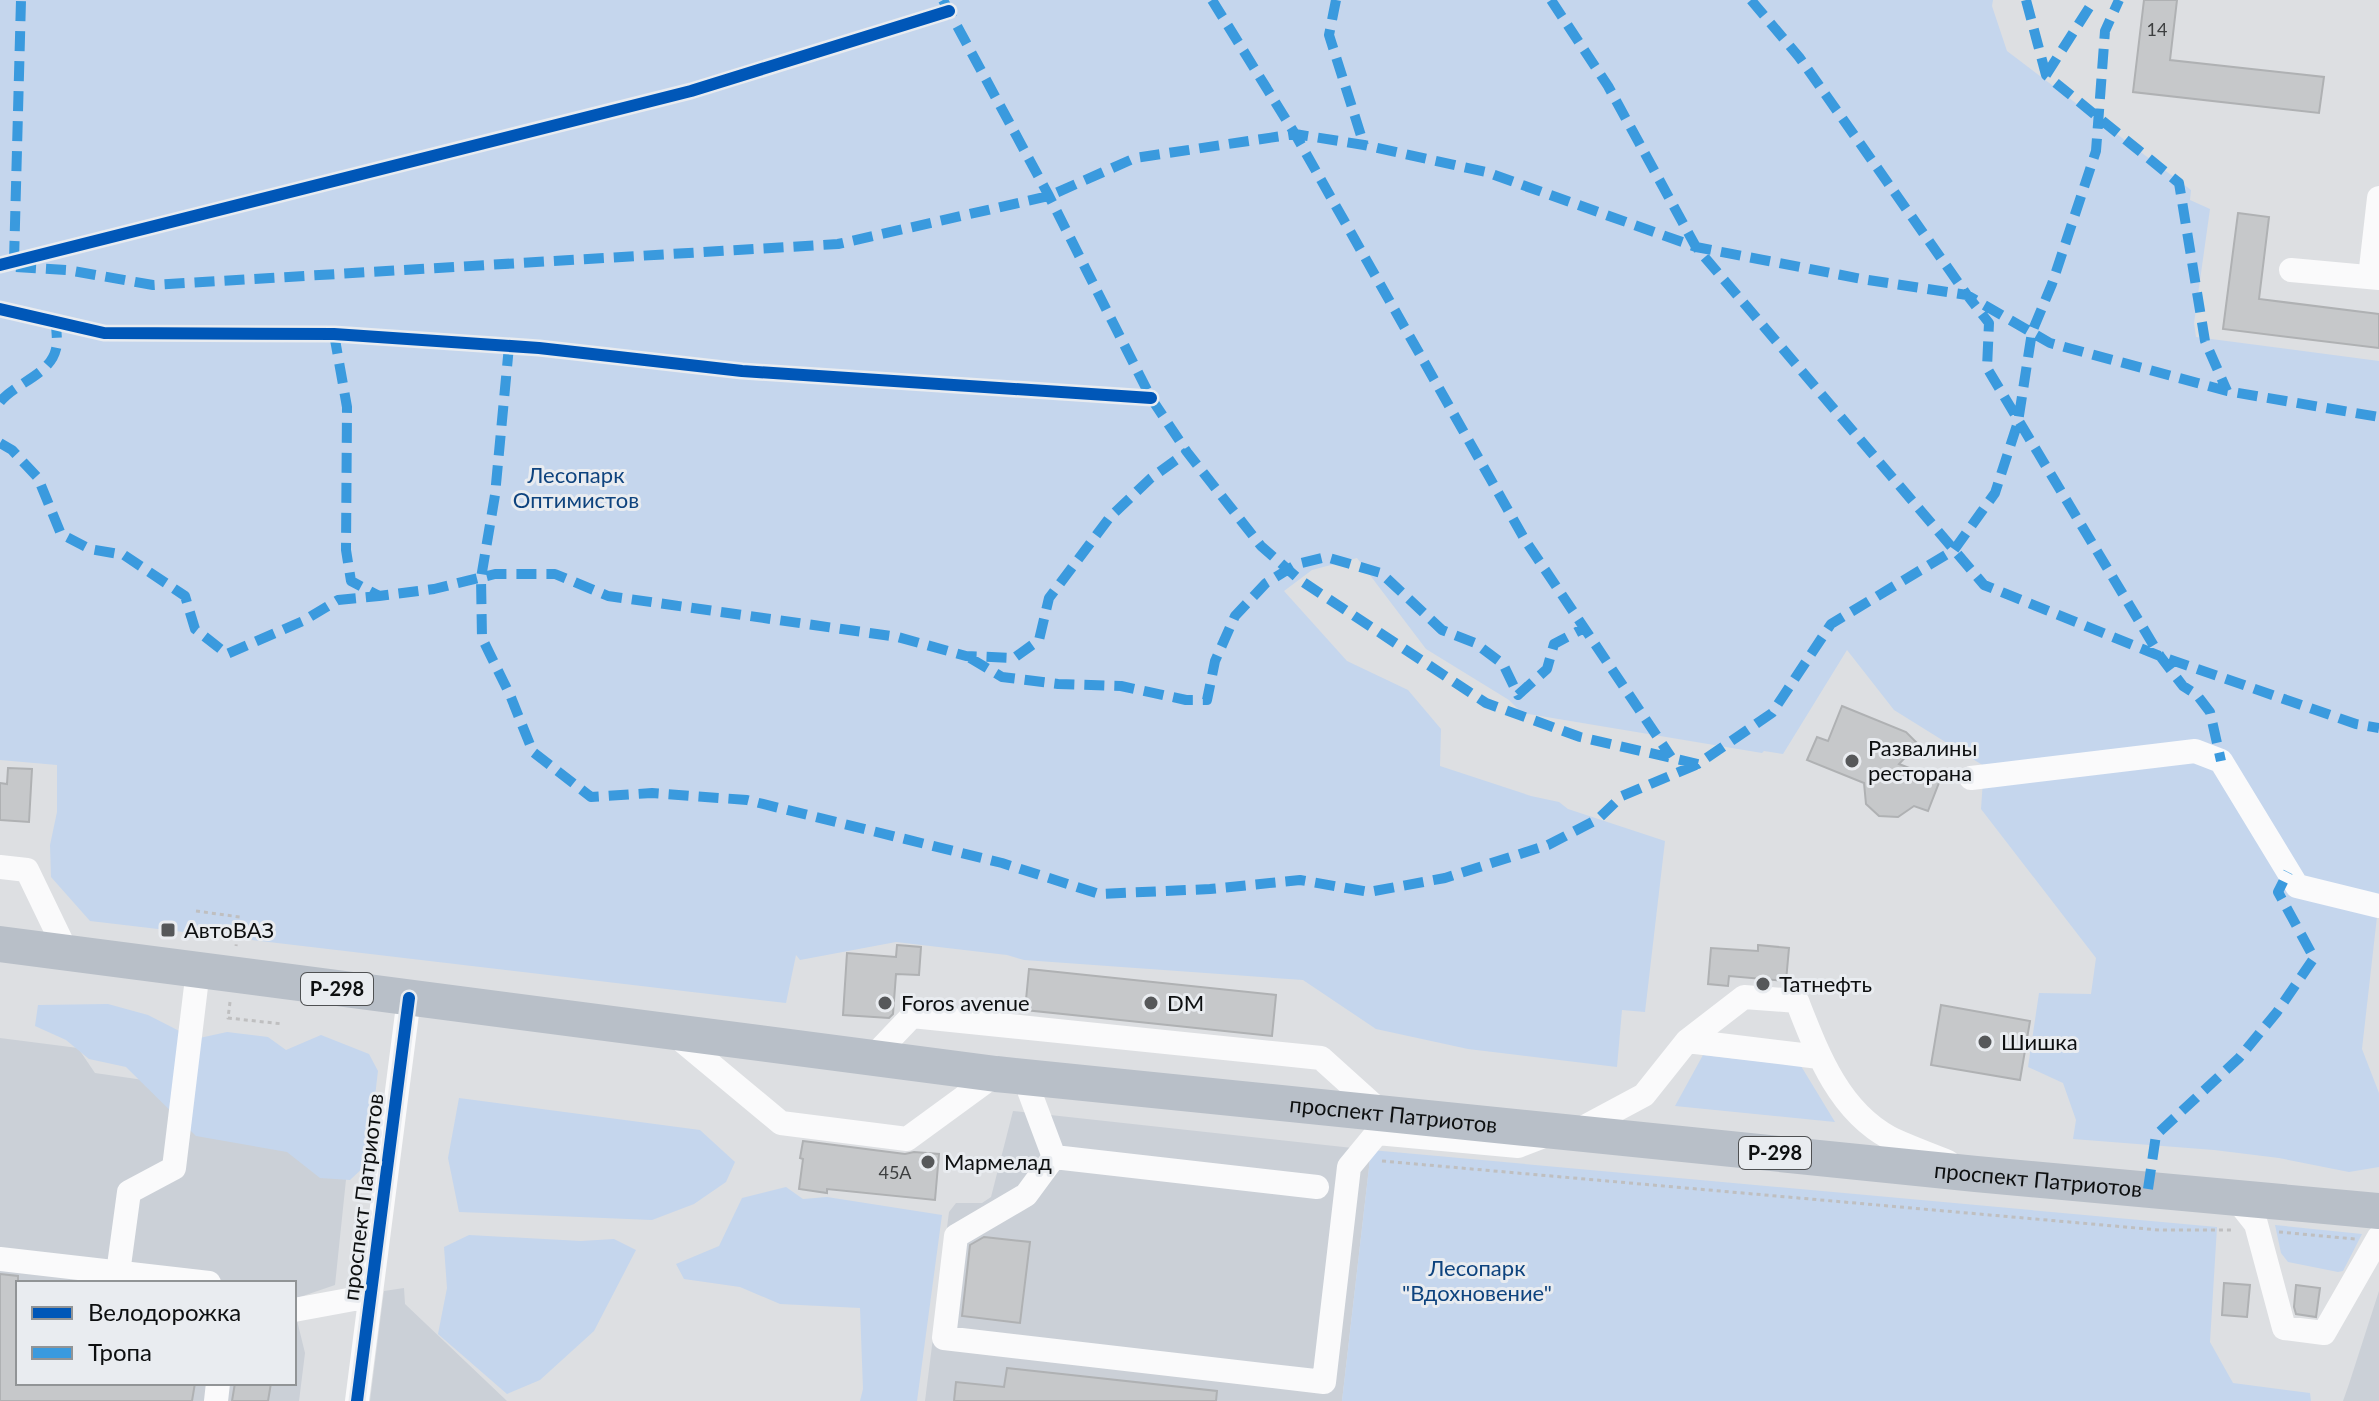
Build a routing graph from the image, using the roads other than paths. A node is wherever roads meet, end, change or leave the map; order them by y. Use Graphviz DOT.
graph roads {
  1 [pos="2379,198"];
  2 [pos="2291,270"];
  3 [pos="2375,278"];
  4 [pos="1971,778"];
  5 [pos="0,867"];
  6 [pos="2379,906"];
  7 [pos="0,944"];
  8 [pos="67,953"];
  9 [pos="198,970"];
  10 [pos="409,998"];
  11 [pos="674,1034"];
  12 [pos="1687,1041"];
  13 [pos="1819,1057"];
  14 [pos="871,1059"];
  15 [pos="1010,1076"];
  16 [pos="1383,1115"];
  17 [pos="1566,1132"];
  18 [pos="1054,1157"];
  19 [pos="1976,1174"];
  20 [pos="1317,1187"];
  21 [pos="2237,1200"];
  22 [pos="2378,1230"];
  23 [pos="0,1259"];
  24 [pos="118,1273"];
  25 [pos="191,1281"];
  26 [pos="370,1296"];
  27 [pos="296,1310"];
  28 [pos="357,1401"];
  1 -- 3 [label="street"];
  2 -- 3 [label="street"];
  4 -- 6 [label="street"];
  5 -- 8 [label="street"];
  7 -- 8 [label="highway, проспект Патриотов / Р-298"];
  8 -- 9 [label="highway, проспект Патриотов / Р-298"];
  9 -- 10 [label="highway, проспект Патриотов / Р-298"];
  9 -- 24 [label="street"];
  10 -- 11 [label="highway, проспект Патриотов / Р-298"];
  10 -- 26 [label="street, проспект Патриотов"];
  11 -- 14 [label="highway, проспект Патриотов / Р-298"];
  11 -- 15 [label="street"];
  12 -- 13 [label="street"];
  12 -- 13 [label="street"];
  12 -- 17 [label="street"];
  13 -- 19 [label="street"];
  14 -- 15 [label="highway, проспект Патриотов / Р-298"];
  14 -- 16 [label="street"];
  15 -- 16 [label="highway, проспект Патриотов / Р-298"];
  15 -- 18 [label="street"];
  16 -- 17 [label="highway, проспект Патриотов / Р-298"];
  17 -- 18 [label="street"];
  17 -- 19 [label="highway, проспект Патриотов / Р-298"];
  18 -- 20 [label="street"];
  19 -- 21 [label="highway, проспект Патриотов / Р-298"];
  21 -- 22 [label="highway, проспект Патриотов / Р-298"];
  21 -- 22 [label="street"];
  23 -- 24 [label="street"];
  24 -- 25 [label="street"];
  26 -- 27 [label="street"];
  26 -- 28 [label="street, проспект Патриотов"];
}
